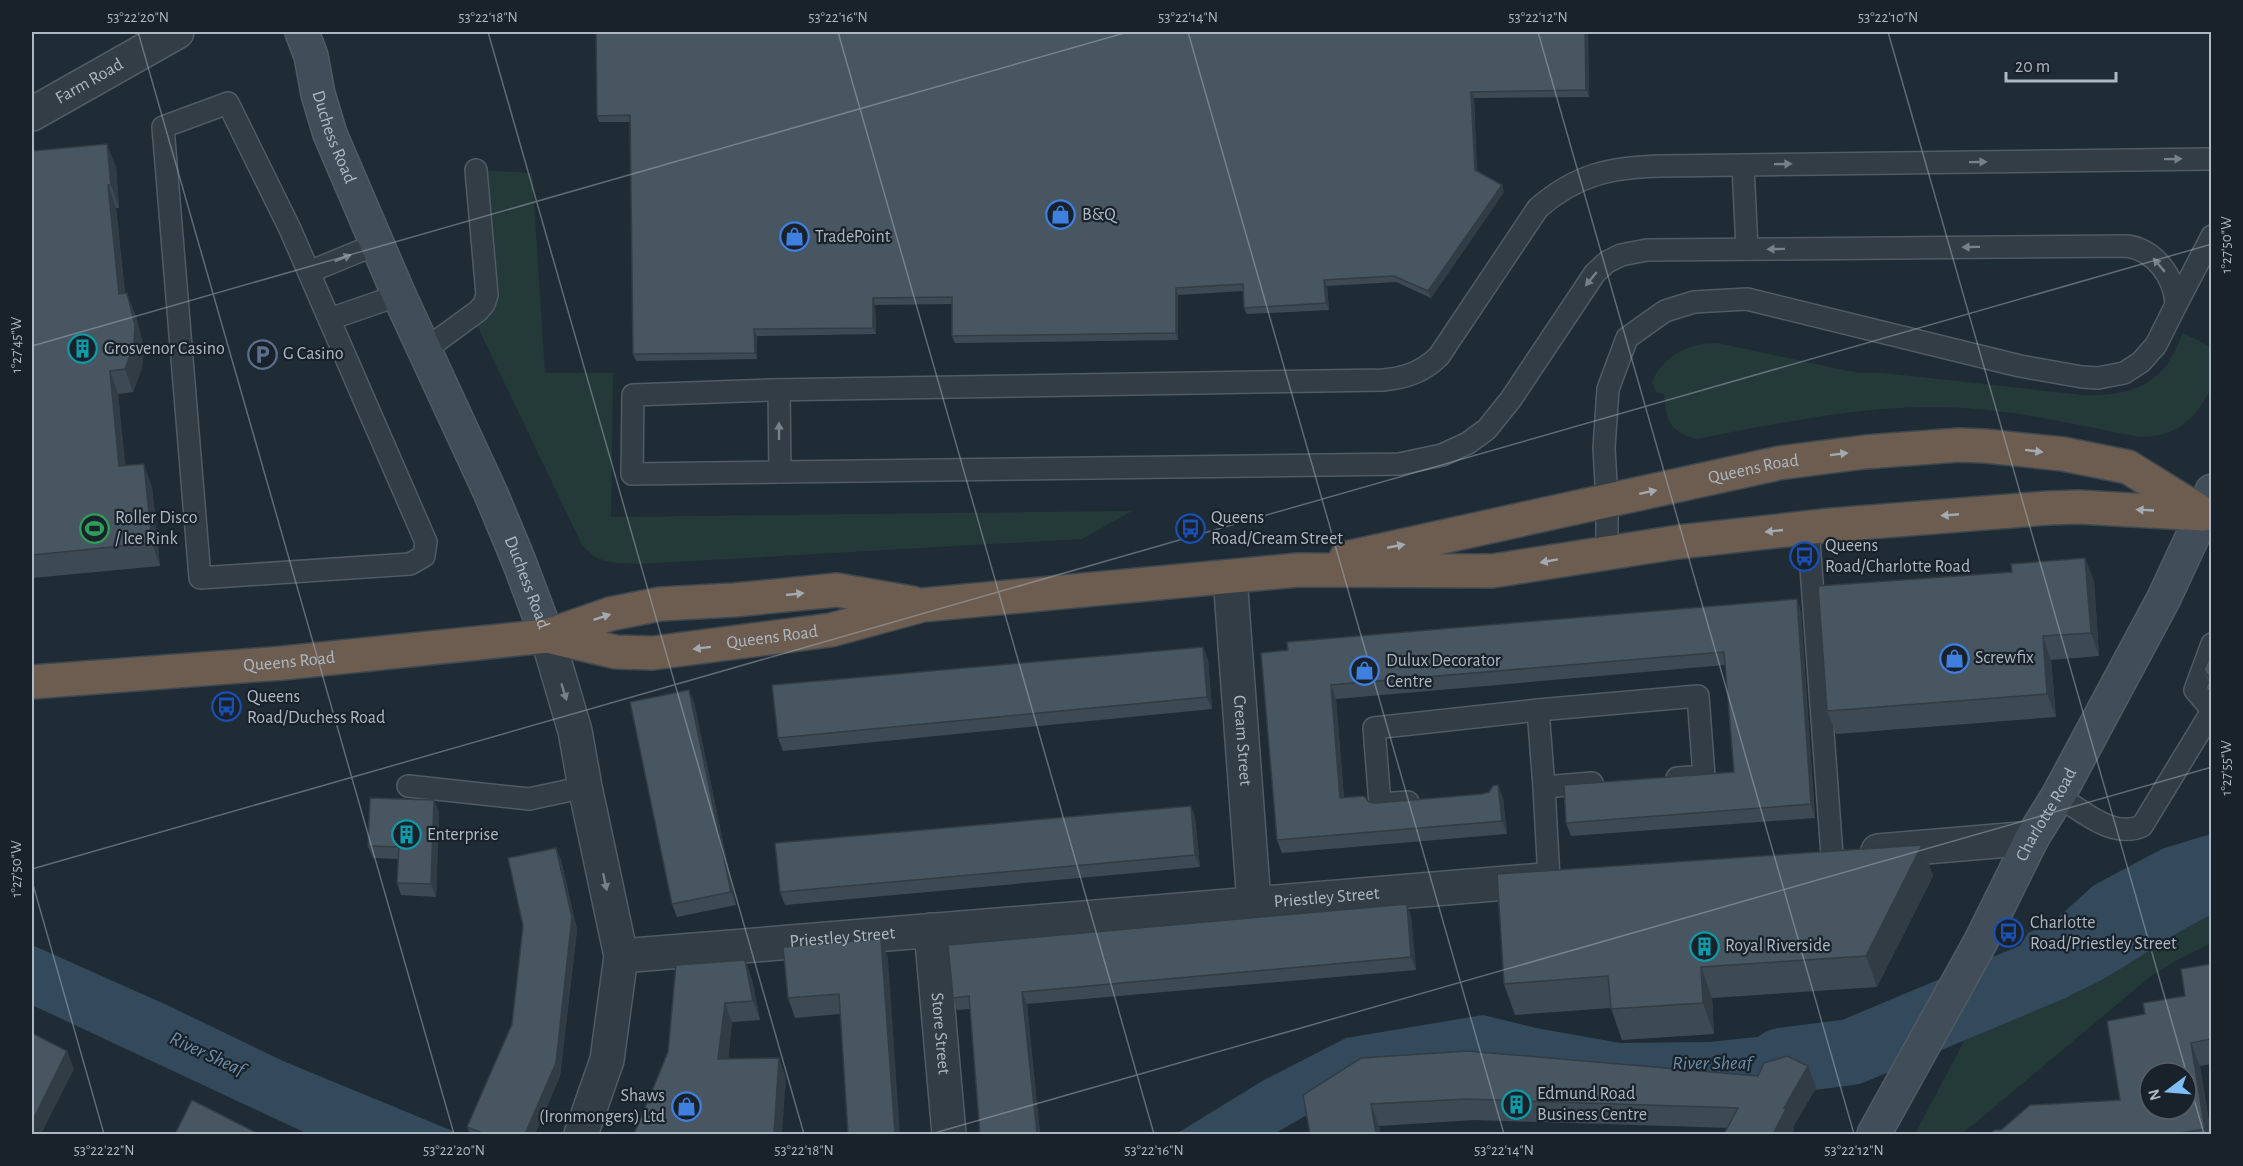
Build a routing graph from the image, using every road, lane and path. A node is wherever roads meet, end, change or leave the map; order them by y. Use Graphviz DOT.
graph roads {
  1 [pos="177,32"];
  2 [pos="289,32"];
  3 [pos="309,40"];
  4 [pos="32,114"];
  5 [pos="2211,159"];
  6 [pos="1743,165"];
  7 [pos="476,170"];
  8 [pos="2211,236"];
  9 [pos="377,244"];
  10 [pos="1747,249"];
  11 [pos="309,272"];
  12 [pos="399,295"];
  13 [pos="2176,305"];
  14 [pos="330,320"];
  15 [pos="426,349"];
  16 [pos="779,390"];
  17 [pos="780,472"];
  18 [pos="1607,501"];
  19 [pos="2209,507"];
  20 [pos="1808,527"];
  21 [pos="1607,552"];
  22 [pos="1298,570"];
  23 [pos="1230,576"];
  24 [pos="924,605"];
  25 [pos="547,636"];
  26 [pos="2211,644"];
  27 [pos="32,682"];
  28 [pos="1538,710"];
  29 [pos="2211,710"];
  30 [pos="1658,779"];
  31 [pos="1613,782"];
  32 [pos="408,786"];
  33 [pos="585,787"];
  34 [pos="1545,787"];
  35 [pos="2058,796"];
  36 [pos="1427,800"];
  37 [pos="2032,838"];
  38 [pos="1832,855"];
  39 [pos="1797,858"];
  40 [pos="1561,878"];
  41 [pos="1254,903"];
  42 [pos="931,930"];
  43 [pos="621,956"];
  44 [pos="581,1134"];
  45 [pos="949,1134"];
  46 [pos="1874,1134"];
  1 -- 4 [label="street, Farm Road"];
  2 -- 3 [label="street"];
  3 -- 9 [label="street, Duchess Road"];
  6 -- 5 [label="lane, one-way"];
  6 -- 10 [label="lane"];
  6 -- 16 [label="lane"];
  7 -- 15 [label="lane"];
  8 -- 13 [label="lane"];
  11 -- 9 [label="lane, one-way"];
  9 -- 12 [label="street, Duchess Road"];
  13 -- 10 [label="lane, one-way"];
  10 -- 17 [label="lane, one-way"];
  11 -- 14 [label="lane"];
  11 -- 14 [label="lane"];
  12 -- 14 [label="lane"];
  12 -- 15 [label="street, Duchess Road"];
  13 -- 18 [label="lane"];
  15 -- 25 [label="street, Duchess Road"];
  17 -- 16 [label="lane, one-way"];
  16 -- 17 [label="lane"];
  18 -- 19 [label="highway, Queens Road, one-way"];
  18 -- 21 [label="lane"];
  22 -- 18 [label="highway, Queens Road, one-way"];
  19 -- 20 [label="highway, Queens Road, one-way"];
  19 -- 35 [label="street, Charlotte Road"];
  20 -- 21 [label="highway, Queens Road, one-way"];
  20 -- 38 [label="lane"];
  21 -- 22 [label="highway, Queens Road, one-way"];
  22 -- 23 [label="highway, Queens Road"];
  23 -- 24 [label="highway, Queens Road"];
  23 -- 41 [label="street, Cream Street"];
  25 -- 24 [label="highway, Queens Road, one-way"];
  24 -- 25 [label="highway, Queens Road, one-way"];
  25 -- 27 [label="highway, Queens Road"];
  25 -- 33 [label="street, Duchess Road, one-way"];
  26 -- 29 [label="lane"];
  28 -- 30 [label="lane"];
  28 -- 34 [label="lane"];
  28 -- 36 [label="lane"];
  29 -- 35 [label="lane"];
  31 -- 34 [label="lane"];
  32 -- 33 [label="lane"];
  33 -- 43 [label="street, Duchess Road, one-way"];
  34 -- 40 [label="lane"];
  35 -- 37 [label="street, Charlotte Road"];
  37 -- 38 [label="street"];
  37 -- 46 [label="street, Charlotte Road"];
  38 -- 39 [label="street"];
  40 -- 41 [label="street, Priestley Street"];
  41 -- 42 [label="street, Priestley Street"];
  42 -- 43 [label="street, Priestley Street"];
  42 -- 45 [label="street, Store Street"];
  43 -- 44 [label="street, Duchess Road"];
}
